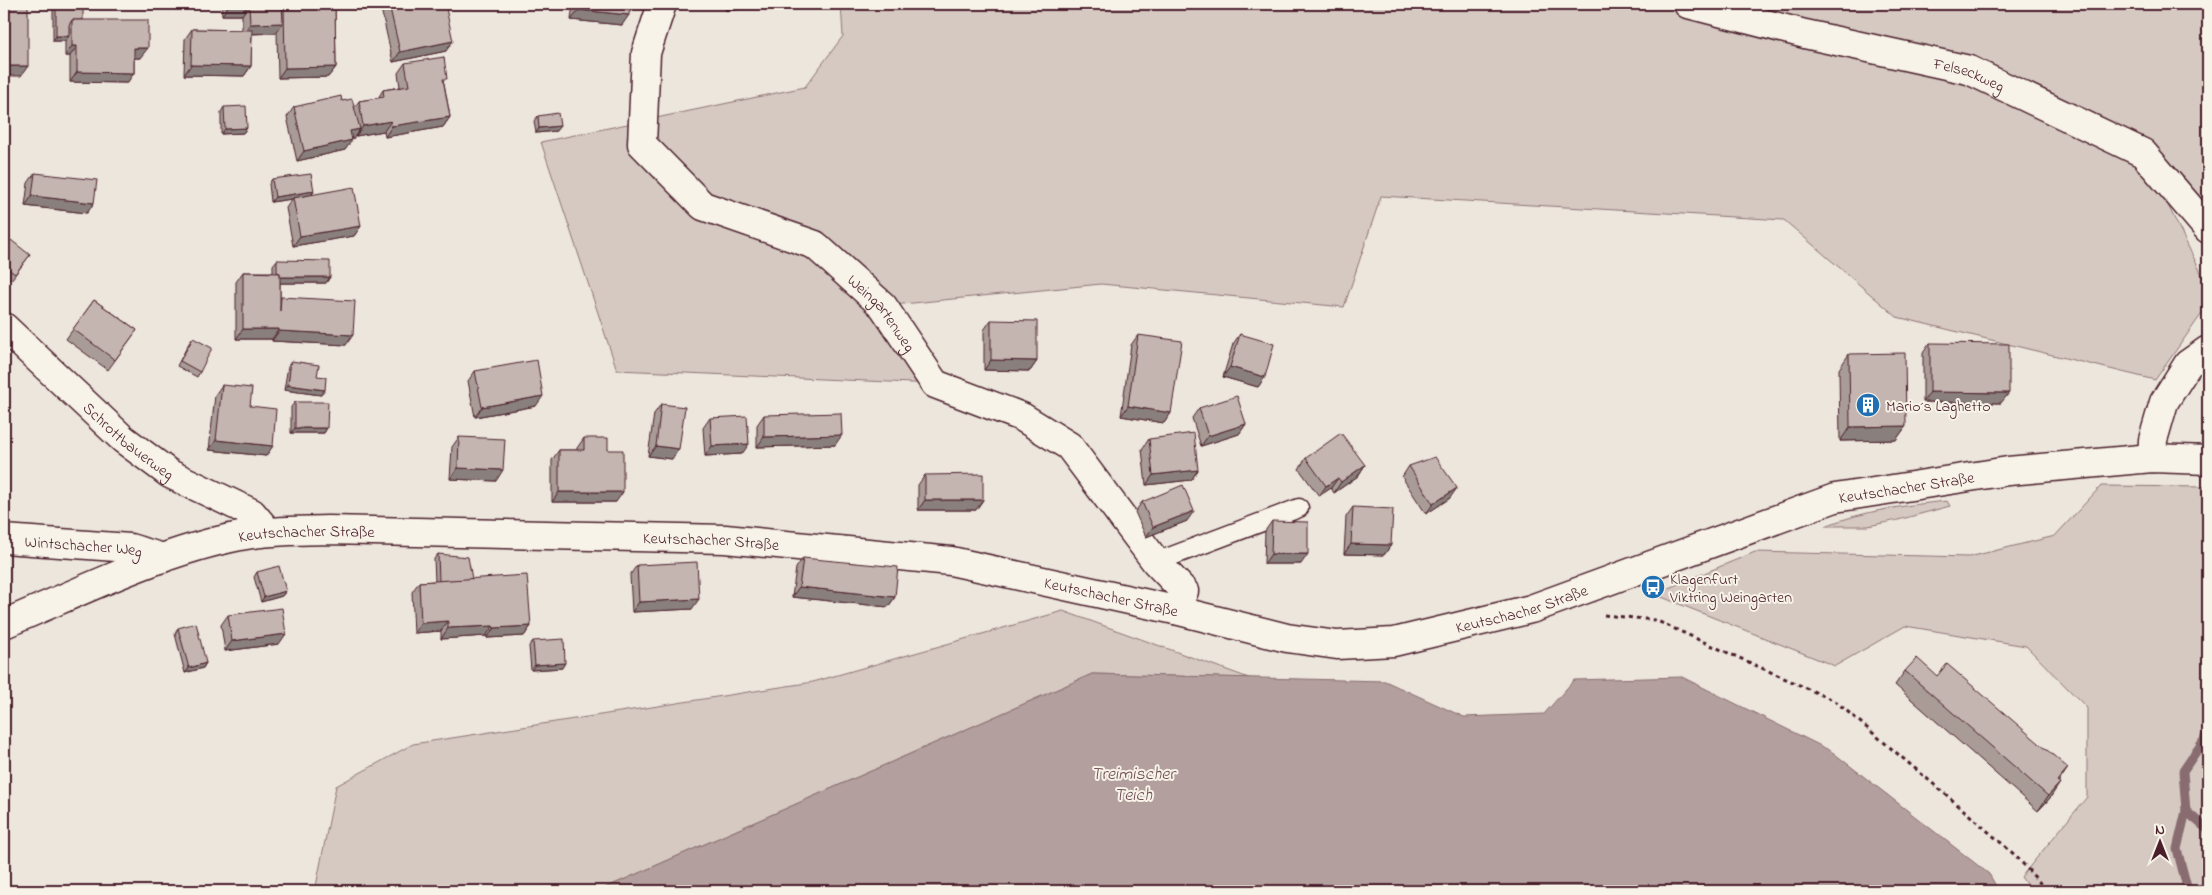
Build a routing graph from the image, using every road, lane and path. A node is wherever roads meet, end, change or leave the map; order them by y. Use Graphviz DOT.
graph roads {
  1 [pos="662,4"];
  2 [pos="1688,4"];
  3 [pos="2208,229"];
  4 [pos="4,327"];
  5 [pos="2208,350"];
  6 [pos="2152,458"];
  7 [pos="2208,460"];
  8 [pos="1299,508"];
  9 [pos="268,532"];
  10 [pos="4,539"];
  11 [pos="163,558"];
  12 [pos="1156,562"];
  13 [pos="1175,610"];
  14 [pos="1598,615"];
  15 [pos="4,624"];
  16 [pos="2047,891"];
  1 -- 12 [label="main road, Weingartenweg"];
  2 -- 3 [label="main road, Felseckweg"];
  4 -- 9 [label="main road, Schrottbauerweg"];
  5 -- 6 [label="main road"];
  6 -- 7 [label="main road, Keutschacher Straße"];
  6 -- 13 [label="main road, Keutschacher Straße"];
  8 -- 12 [label="lane"];
  9 -- 11 [label="main road, Keutschacher Straße"];
  9 -- 13 [label="main road, Keutschacher Straße"];
  10 -- 11 [label="main road, Wintschacher Weg"];
  11 -- 15 [label="main road, Keutschacher Straße"];
  12 -- 13 [label="main road, Weingartenweg"];
  14 -- 16 [label="path"];
}
